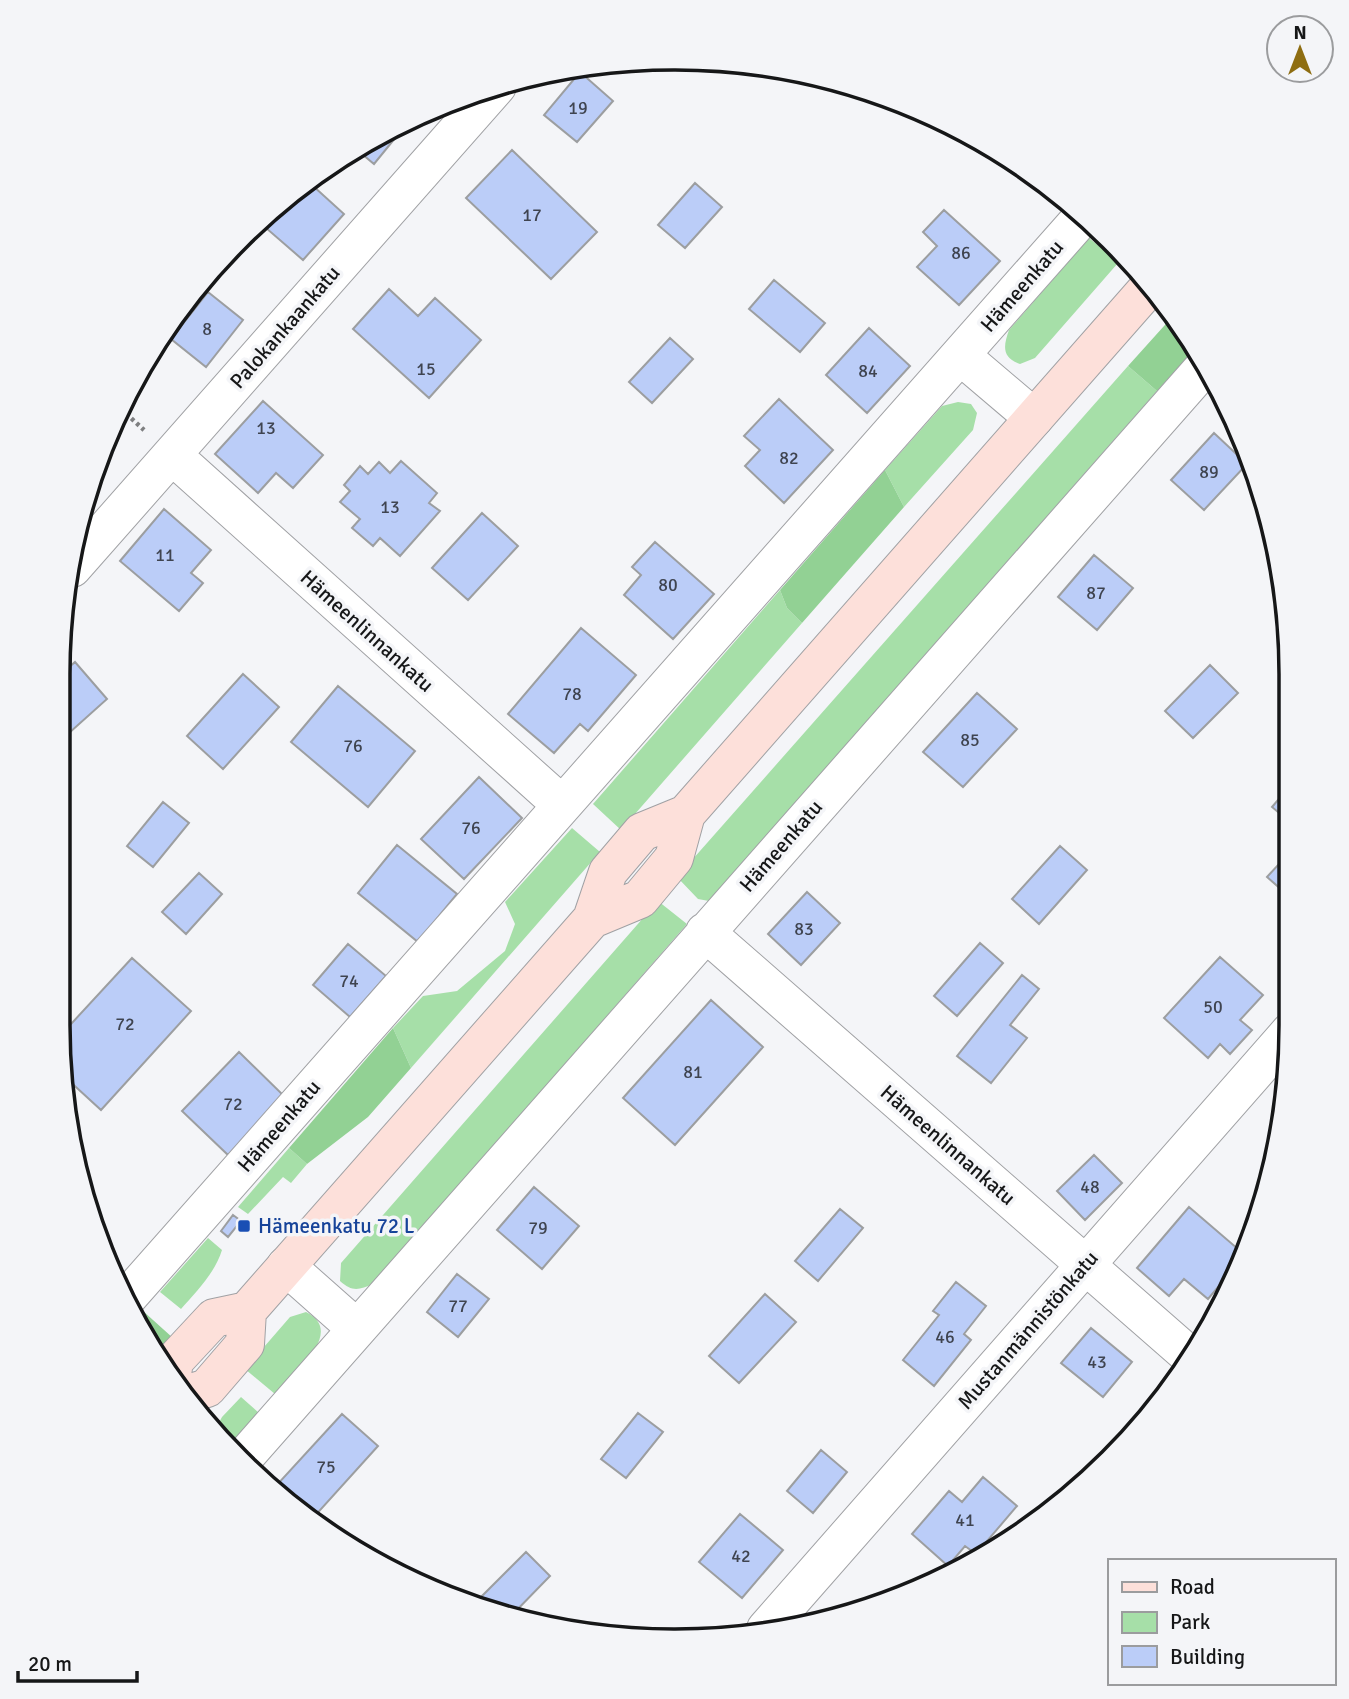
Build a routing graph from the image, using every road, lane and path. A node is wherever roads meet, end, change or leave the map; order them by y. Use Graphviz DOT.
graph roads {
  1 [pos="483,101"];
  2 [pos="1077,223"];
  3 [pos="1143,294"];
  4 [pos="961,356"];
  5 [pos="1198,373"];
  6 [pos="1034,418"];
  7 [pos="173,456"];
  8 [pos="82,557"];
  9 [pos="562,805"];
  10 [pos="705,932"];
  11 [pos="1278,1045"];
  12 [pos="1084,1265"];
  13 [pos="286,1266"];
  14 [pos="132,1292"];
  15 [pos="247,1311"];
  16 [pos="356,1328"];
  17 [pos="1183,1350"];
  18 [pos="174,1362"];
  19 [pos="195,1392"];
  20 [pos="248,1453"];
  21 [pos="774,1620"];
  1 -- 7 [label="street, Palokankaankatu"];
  2 -- 4 [label="street, Hämeenkatu"];
  3 -- 6 [label="main road"];
  4 -- 6 [label="street"];
  4 -- 9 [label="street, Hämeenkatu"];
  5 -- 10 [label="street, Hämeenkatu"];
  6 -- 13 [label="main road"];
  7 -- 8 [label="street, Palokankaankatu"];
  7 -- 9 [label="street, Hämeenlinnankatu"];
  9 -- 14 [label="street, Hämeenkatu"];
  10 -- 12 [label="street, Hämeenlinnankatu"];
  10 -- 16 [label="street, Hämeenkatu"];
  11 -- 12 [label="street, Mustanmännistönkatu"];
  12 -- 17 [label="street, Hämeenlinnankatu"];
  12 -- 21 [label="street, Mustanmännistönkatu"];
  13 -- 15 [label="main road"];
  13 -- 16 [label="street"];
  15 -- 18 [label="main road"];
  15 -- 19 [label="main road"];
  16 -- 20 [label="street, Hämeenkatu"];
}
